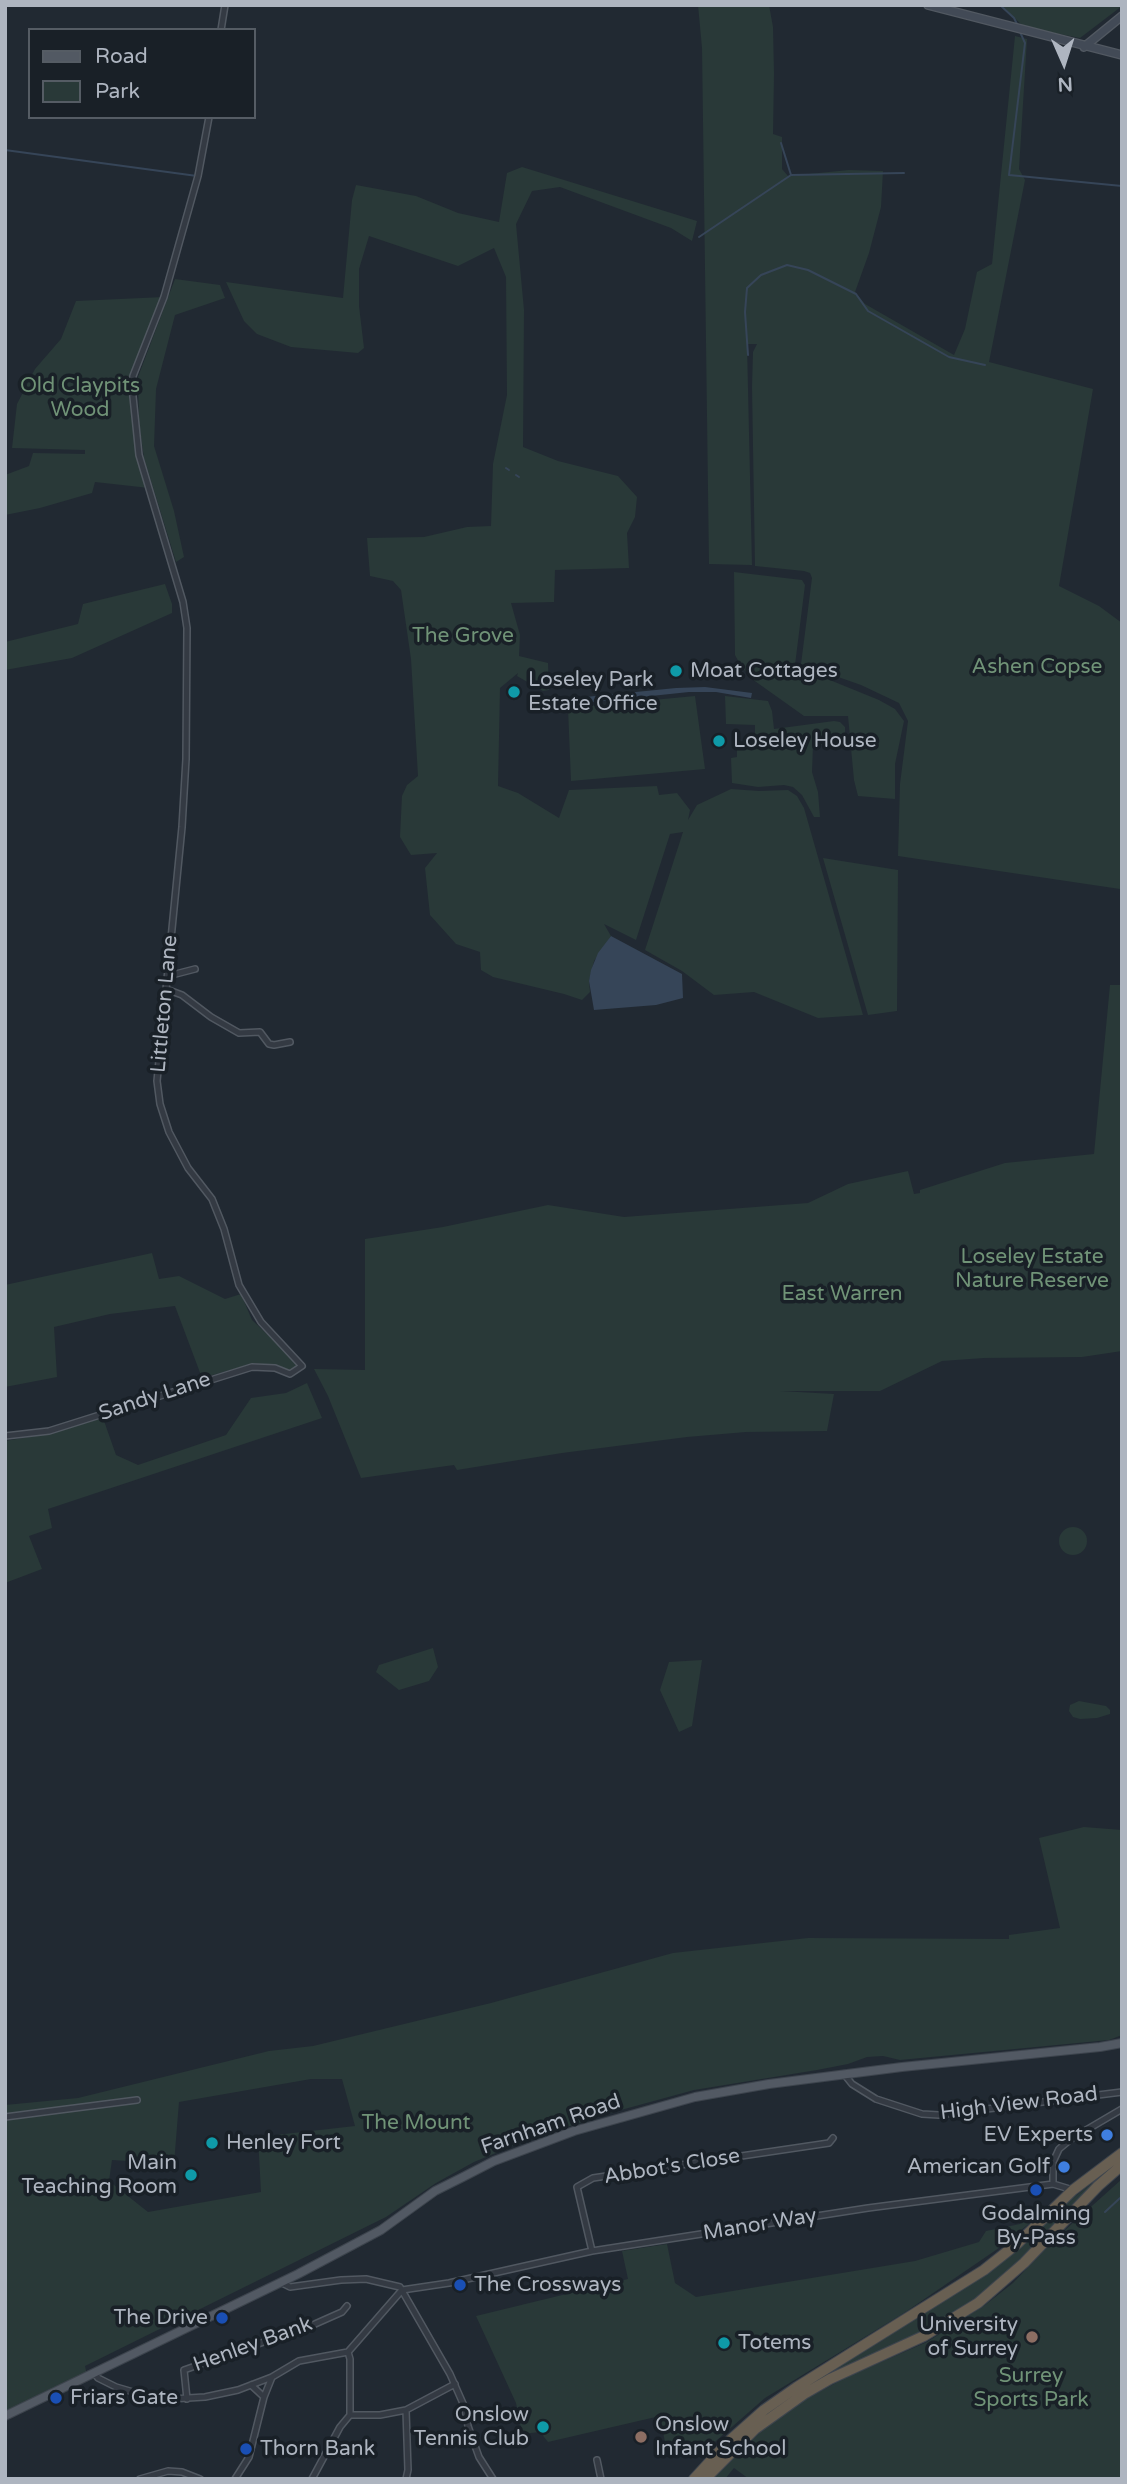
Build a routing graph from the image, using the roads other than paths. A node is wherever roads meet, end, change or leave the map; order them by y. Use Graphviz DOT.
graph roads {
  1 [pos="225,5"];
  2 [pos="928,5"];
  3 [pos="1122,16"];
  4 [pos="221,28"];
  5 [pos="1084,47"];
  6 [pos="1122,55"];
  7 [pos="209,119"];
  8 [pos="195,969"];
  9 [pos="168,976"];
  10 [pos="166,989"];
  11 [pos="290,1042"];
  12 [pos="302,1366"];
  13 [pos="5,1436"];
  14 [pos="1122,2043"];
  15 [pos="844,2073"];
  16 [pos="1122,2092"];
  17 [pos="137,2100"];
  18 [pos="1122,2109"];
  19 [pos="5,2117"];
  20 [pos="833,2138"];
  21 [pos="1121,2153"];
  22 [pos="1122,2165"];
  23 [pos="1053,2184"];
  24 [pos="1073,2190"];
  25 [pos="592,2251"];
  26 [pos="282,2283"];
  27 [pos="402,2290"];
  28 [pos="347,2306"];
  29 [pos="348,2352"];
  30 [pos="94,2373"];
  31 [pos="272,2377"];
  32 [pos="455,2384"];
  33 [pos="251,2385"];
  34 [pos="264,2397"];
  35 [pos="187,2399"];
  36 [pos="406,2410"];
  37 [pos="350,2415"];
  38 [pos="5,2416"];
  39 [pos="597,2460"];
  40 [pos="141,2479"];
  41 [pos="200,2479"];
  42 [pos="235,2479"];
  43 [pos="312,2479"];
  44 [pos="406,2479"];
  45 [pos="493,2479"];
  46 [pos="601,2479"];
  47 [pos="694,2479"];
  48 [pos="705,2479"];
  1 -- 4 [label="street"];
  2 -- 5 [label="main road"];
  3 -- 5 [label="main road"];
  5 -- 6 [label="main road"];
  7 -- 9 [label="street, Littleton Lane"];
  8 -- 9 [label="street"];
  9 -- 10 [label="street, Littleton Lane"];
  10 -- 11 [label="street"];
  10 -- 12 [label="street, Littleton Lane"];
  12 -- 13 [label="street, Sandy Lane"];
  14 -- 15 [label="main road, Farnham Road"];
  15 -- 16 [label="street, High View Road"];
  15 -- 26 [label="main road, Farnham Road"];
  17 -- 19 [label="street"];
  18 -- 23 [label="street, High View Road"];
  20 -- 25 [label="street, Abbot's Close"];
  21 -- 24 [label="highway"];
  22 -- 48 [label="highway"];
  23 -- 24 [label="street, Manor Way"];
  23 -- 25 [label="street, Manor Way"];
  24 -- 47 [label="highway"];
  25 -- 27 [label="street, Manor Way"];
  26 -- 27 [label="street"];
  26 -- 30 [label="main road, Farnham Road"];
  27 -- 29 [label="street"];
  27 -- 32 [label="street"];
  28 -- 35 [label="street, Henley Bank"];
  29 -- 31 [label="street"];
  29 -- 37 [label="street"];
  30 -- 35 [label="street"];
  30 -- 38 [label="main road, Farnham Road"];
  31 -- 33 [label="street"];
  31 -- 34 [label="street"];
  32 -- 36 [label="street"];
  32 -- 45 [label="street"];
  33 -- 34 [label="street"];
  33 -- 35 [label="street"];
  34 -- 42 [label="street"];
  36 -- 37 [label="street"];
  36 -- 44 [label="street"];
  37 -- 43 [label="street"];
  39 -- 46 [label="street"];
  40 -- 41 [label="street"];
}
